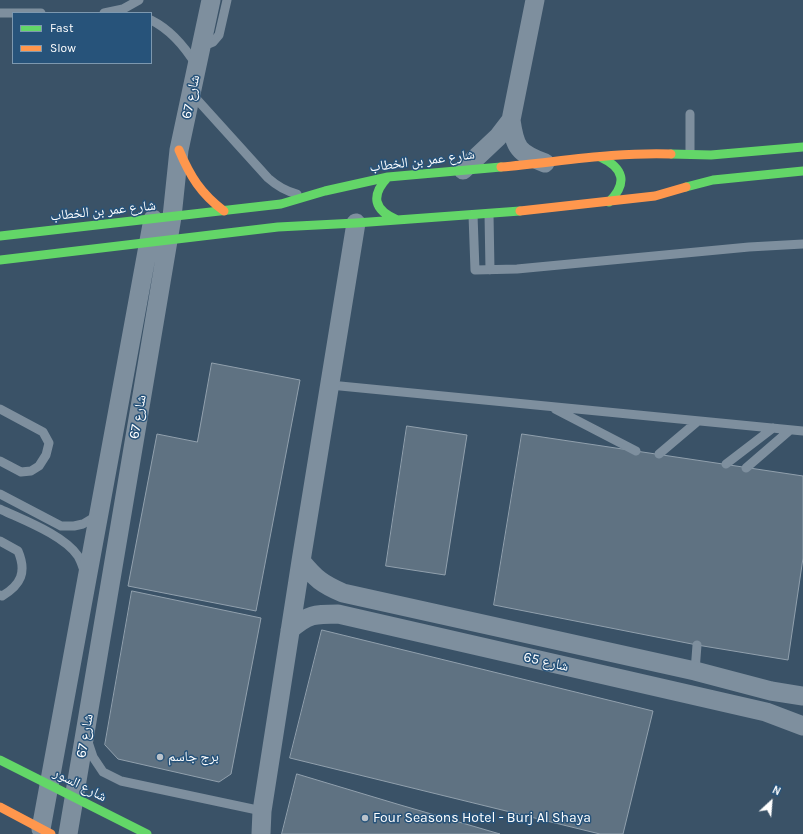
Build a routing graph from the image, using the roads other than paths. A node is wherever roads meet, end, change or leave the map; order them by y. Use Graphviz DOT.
graph roads {
  1 [pos="139,0"];
  2 [pos="211,0"];
  3 [pos="227,0"];
  4 [pos="535,0"];
  5 [pos="123,9"];
  6 [pos="109,12"];
  7 [pos="131,12"];
  8 [pos="0,13"];
  9 [pos="12,13"];
  10 [pos="152,21"];
  11 [pos="201,47"];
  12 [pos="197,67"];
  13 [pos="191,93"];
  14 [pos="690,114"];
  15 [pos="510,120"];
  16 [pos="803,147"];
  17 [pos="179,150"];
  18 [pos="690,154"];
  19 [pos="600,156"];
  20 [pos="545,163"];
  21 [pos="463,170"];
  22 [pos="803,171"];
  23 [pos="388,177"];
  24 [pos="308,196"];
  25 [pos="609,202"];
  26 [pos="224,211"];
  27 [pos="473,214"];
  28 [pos="489,214"];
  29 [pos="172,217"];
  30 [pos="153,219"];
  31 [pos="397,220"];
  32 [pos="356,223"];
  33 [pos="0,236"];
  34 [pos="168,241"];
  35 [pos="148,243"];
  36 [pos="803,244"];
  37 [pos="0,260"];
  38 [pos="490,270"];
  39 [pos="330,385"];
  40 [pos="550,406"];
  41 [pos="0,409"];
  42 [pos="698,421"];
  43 [pos="773,428"];
  44 [pos="790,430"];
  45 [pos="803,431"];
  46 [pos="636,451"];
  47 [pos="659,454"];
  48 [pos="0,461"];
  49 [pos="726,464"];
  50 [pos="746,468"];
  51 [pos="0,494"];
  52 [pos="0,509"];
  53 [pos="98,515"];
  54 [pos="0,541"];
  55 [pos="301,561"];
  56 [pos="86,577"];
  57 [pos="0,595"];
  58 [pos="290,630"];
  59 [pos="697,645"];
  60 [pos="695,671"];
  61 [pos="803,696"];
  62 [pos="803,726"];
  63 [pos="85,734"];
  64 [pos="0,760"];
  65 [pos="48,785"];
  66 [pos="74,799"];
  67 [pos="0,807"];
  68 [pos="262,811"];
  69 [pos="46,831"];
  70 [pos="68,834"];
  71 [pos="147,834"];
  72 [pos="261,834"];
  1 -- 5 [label="lane"];
  2 -- 11 [label="street, شارع 67"];
  3 -- 11 [label="lane"];
  4 -- 15 [label="street"];
  5 -- 6 [label="lane"];
  5 -- 7 [label="lane"];
  8 -- 9 [label="lane"];
  10 -- 12 [label="lane"];
  11 -- 12 [label="street, شارع 67"];
  12 -- 13 [label="street, شارع 67"];
  13 -- 17 [label="street, شارع 67"];
  13 -- 24 [label="lane"];
  14 -- 18 [label="lane"];
  15 -- 20 [label="street"];
  15 -- 21 [label="street"];
  16 -- 18 [label="street, شارع عمر بن الخطاب"];
  17 -- 26 [label="street"];
  17 -- 29 [label="street, شارع 67"];
  18 -- 19 [label="street, شارع عمر بن الخطاب"];
  19 -- 20 [label="street, شارع عمر بن الخطاب"];
  19 -- 25 [label="street"];
  20 -- 21 [label="street, شارع عمر بن الخطاب"];
  21 -- 23 [label="street, شارع عمر بن الخطاب"];
  22 -- 25 [label="street"];
  23 -- 24 [label="street, شارع عمر بن الخطاب"];
  23 -- 31 [label="street"];
  24 -- 26 [label="street, شارع عمر بن الخطاب"];
  25 -- 28 [label="street"];
  26 -- 29 [label="street, شارع عمر بن الخطاب"];
  27 -- 28 [label="street"];
  27 -- 31 [label="street"];
  27 -- 38 [label="lane"];
  28 -- 38 [label="lane"];
  29 -- 30 [label="street, شارع عمر بن الخطاب"];
  29 -- 34 [label="street, شارع 67"];
  30 -- 33 [label="street, شارع عمر بن الخطاب"];
  30 -- 35 [label="street, شارع 67"];
  31 -- 32 [label="street"];
  32 -- 34 [label="street"];
  32 -- 39 [label="street"];
  34 -- 35 [label="street"];
  34 -- 63 [label="street, شارع 67"];
  35 -- 37 [label="street"];
  35 -- 53 [label="street, شارع 67"];
  36 -- 38 [label="lane"];
  39 -- 40 [label="lane"];
  39 -- 55 [label="street"];
  40 -- 42 [label="lane"];
  40 -- 46 [label="lane"];
  41 -- 48 [label="lane"];
  42 -- 43 [label="lane"];
  42 -- 47 [label="lane"];
  43 -- 44 [label="lane"];
  43 -- 49 [label="lane"];
  44 -- 45 [label="lane"];
  44 -- 50 [label="lane"];
  51 -- 53 [label="lane"];
  52 -- 56 [label="lane"];
  53 -- 56 [label="street, شارع 67"];
  54 -- 57 [label="lane"];
  55 -- 58 [label="street"];
  55 -- 60 [label="street, شارع 65"];
  56 -- 65 [label="street, شارع 67"];
  58 -- 62 [label="street, شارع 65"];
  58 -- 68 [label="street"];
  59 -- 60 [label="lane"];
  60 -- 61 [label="street, شارع 65"];
  63 -- 66 [label="street, شارع 67"];
  63 -- 68 [label="lane"];
  64 -- 65 [label="street, شارع السور"];
  65 -- 66 [label="street, شارع السور"];
  65 -- 69 [label="street, شارع 67"];
  66 -- 70 [label="street, شارع 67"];
  66 -- 71 [label="street, شارع السور"];
  67 -- 69 [label="street"];
  68 -- 72 [label="street"];
}
